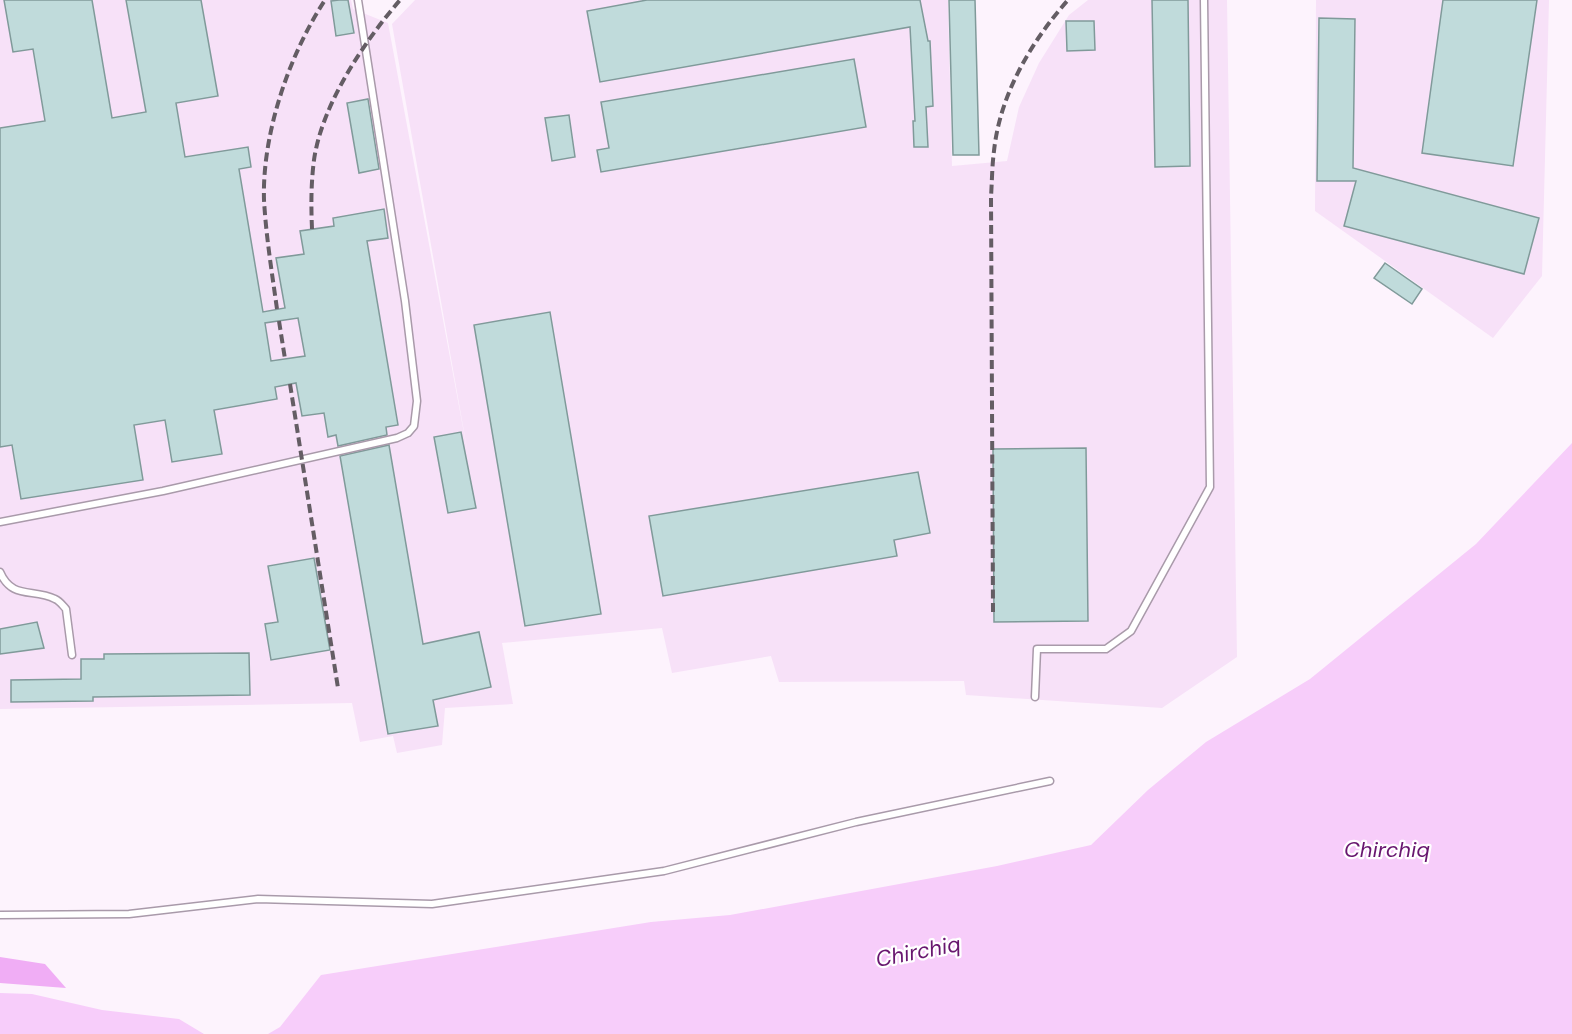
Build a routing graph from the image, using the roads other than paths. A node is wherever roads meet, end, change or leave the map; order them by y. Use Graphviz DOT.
graph roads {
  1 [pos="358,0"];
  2 [pos="1204,0"];
  3 [pos="0,522"];
  4 [pos="0,572"];
  5 [pos="72,654"];
  6 [pos="1035,697"];
  7 [pos="1050,781"];
  8 [pos="0,915"];
  1 -- 3 [label="lane"];
  2 -- 6 [label="lane"];
  4 -- 5 [label="lane"];
  7 -- 8 [label="lane"];
}
